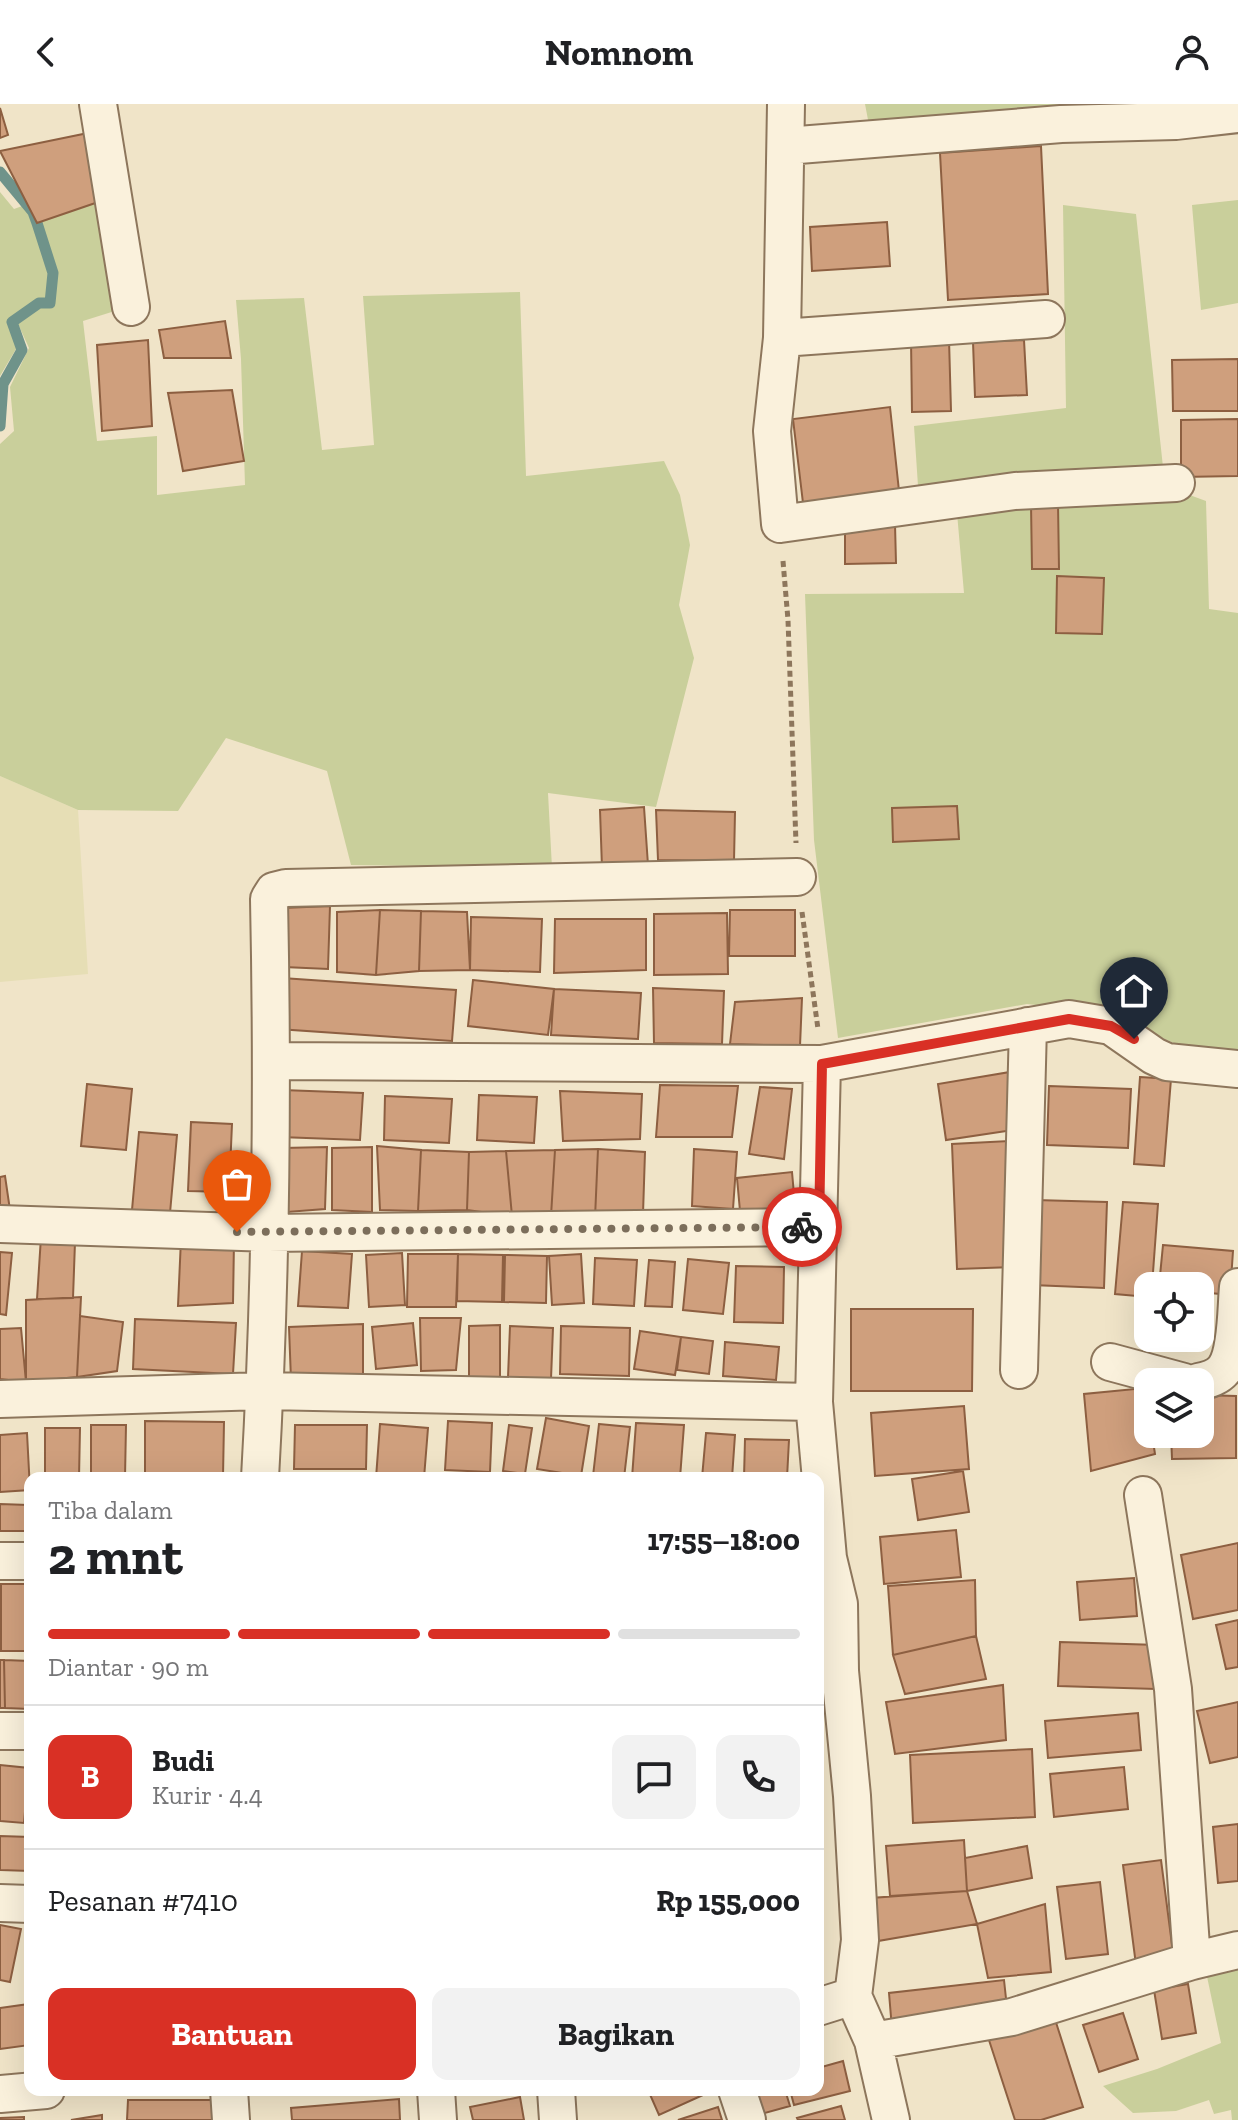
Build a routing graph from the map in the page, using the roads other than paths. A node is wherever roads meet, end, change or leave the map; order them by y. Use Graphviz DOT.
graph roads {
  1 [pos="98,104"];
  2 [pos="786,104"];
  3 [pos="1238,114"];
  4 [pos="786,146"];
  5 [pos="131,307"];
  6 [pos="1046,319"];
  7 [pos="782,338"];
  8 [pos="1176,483"];
  9 [pos="797,877"];
  10 [pos="1028,1026"];
  11 [pos="272,1061"];
  12 [pos="822,1064"];
  13 [pos="1238,1069"];
  14 [pos="0,1224"];
  15 [pos="819,1227"];
  16 [pos="268,1233"];
  17 [pos="1238,1287"];
  18 [pos="1110,1362"];
  19 [pos="1134,1368"];
  20 [pos="1019,1370"];
  21 [pos="1214,1376"];
  22 [pos="265,1391"];
  23 [pos="0,1399"];
  24 [pos="814,1402"];
  25 [pos="260,1472"];
  26 [pos="818,1472"];
  27 [pos="1143,1495"];
  28 [pos="0,1561"];
  29 [pos="24,1561"];
  30 [pos="824,1569"];
  31 [pos="0,1731"];
  32 [pos="24,1731"];
  33 [pos="0,1903"];
  34 [pos="24,1904"];
  35 [pos="1238,1950"];
  36 [pos="1192,1961"];
  37 [pos="853,1996"];
  38 [pos="824,2005"];
  39 [pos="873,2041"];
  40 [pos="24,2092"];
  41 [pos="0,2094"];
  42 [pos="229,2096"];
  43 [pos="436,2096"];
  44 [pos="556,2096"];
  45 [pos="739,2096"];
  46 [pos="231,2120"];
  47 [pos="438,2120"];
  48 [pos="558,2120"];
  49 [pos="747,2120"];
  50 [pos="891,2120"];
  1 -- 5 [label="street"];
  2 -- 4 [label="street"];
  3 -- 4 [label="street"];
  4 -- 7 [label="street"];
  6 -- 7 [label="street"];
  7 -- 8 [label="street"];
  9 -- 11 [label="street"];
  10 -- 12 [label="street"];
  10 -- 13 [label="street"];
  10 -- 20 [label="street"];
  11 -- 12 [label="street"];
  11 -- 16 [label="street"];
  12 -- 15 [label="street"];
  14 -- 16 [label="street"];
  15 -- 16 [label="street"];
  15 -- 24 [label="street"];
  16 -- 22 [label="street"];
  17 -- 21 [label="street"];
  18 -- 19 [label="street"];
  22 -- 23 [label="street"];
  22 -- 24 [label="street"];
  22 -- 25 [label="street"];
  24 -- 26 [label="street"];
  27 -- 36 [label="street"];
  28 -- 29 [label="street"];
  30 -- 37 [label="street"];
  31 -- 32 [label="street"];
  33 -- 34 [label="street"];
  35 -- 36 [label="street"];
  36 -- 39 [label="street"];
  37 -- 38 [label="street"];
  37 -- 39 [label="street"];
  39 -- 50 [label="street"];
  40 -- 41 [label="street"];
  42 -- 46 [label="street"];
  43 -- 47 [label="street"];
  44 -- 48 [label="street"];
  45 -- 49 [label="street"];
}
